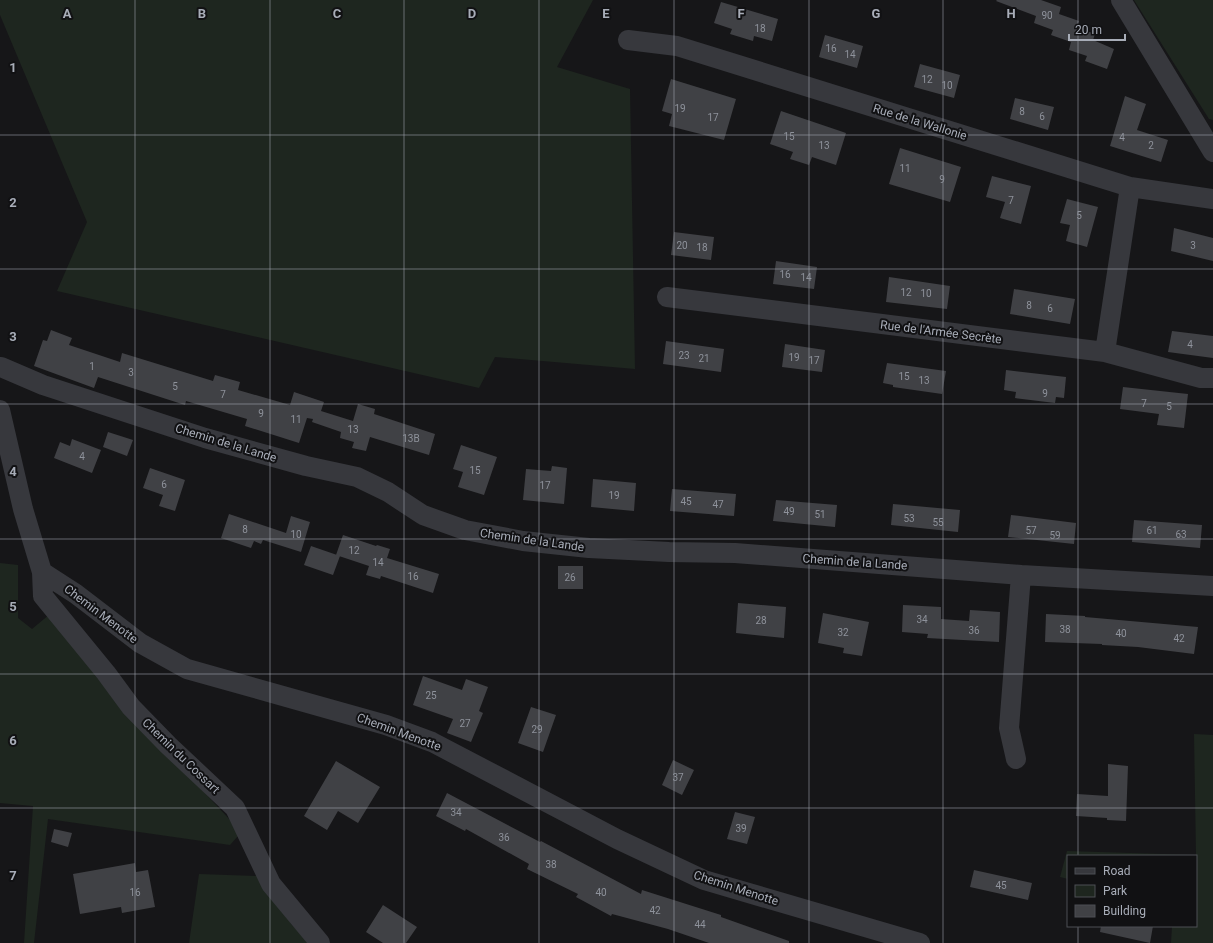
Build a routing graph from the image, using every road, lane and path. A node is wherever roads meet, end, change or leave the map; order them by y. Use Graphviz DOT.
graph roads {
  1 [pos="1121,0"];
  2 [pos="628,40"];
  3 [pos="1213,152"];
  4 [pos="1130,187"];
  5 [pos="1213,198"];
  6 [pos="667,298"];
  7 [pos="1106,352"];
  8 [pos="0,366"];
  9 [pos="0,370"];
  10 [pos="1213,378"];
  11 [pos="0,410"];
  12 [pos="42,572"];
  13 [pos="1021,575"];
  14 [pos="1213,586"];
  15 [pos="1016,759"];
  16 [pos="320,943"];
  17 [pos="920,943"];
  1 -- 3 [label="street"];
  2 -- 4 [label="street, Rue de la Wallonie"];
  4 -- 5 [label="street, Rue de la Wallonie"];
  4 -- 7 [label="street"];
  6 -- 7 [label="street, Rue de l'Armée Secrète"];
  7 -- 10 [label="street, Rue de l'Armée Secrète"];
  8 -- 9 [label="street"];
  8 -- 13 [label="street, Chemin de la Lande"];
  11 -- 12 [label="street"];
  12 -- 16 [label="street, Chemin du Cossart"];
  12 -- 17 [label="street, Chemin Menotte"];
  13 -- 14 [label="street, Chemin de la Lande"];
  13 -- 15 [label="street"];
}
